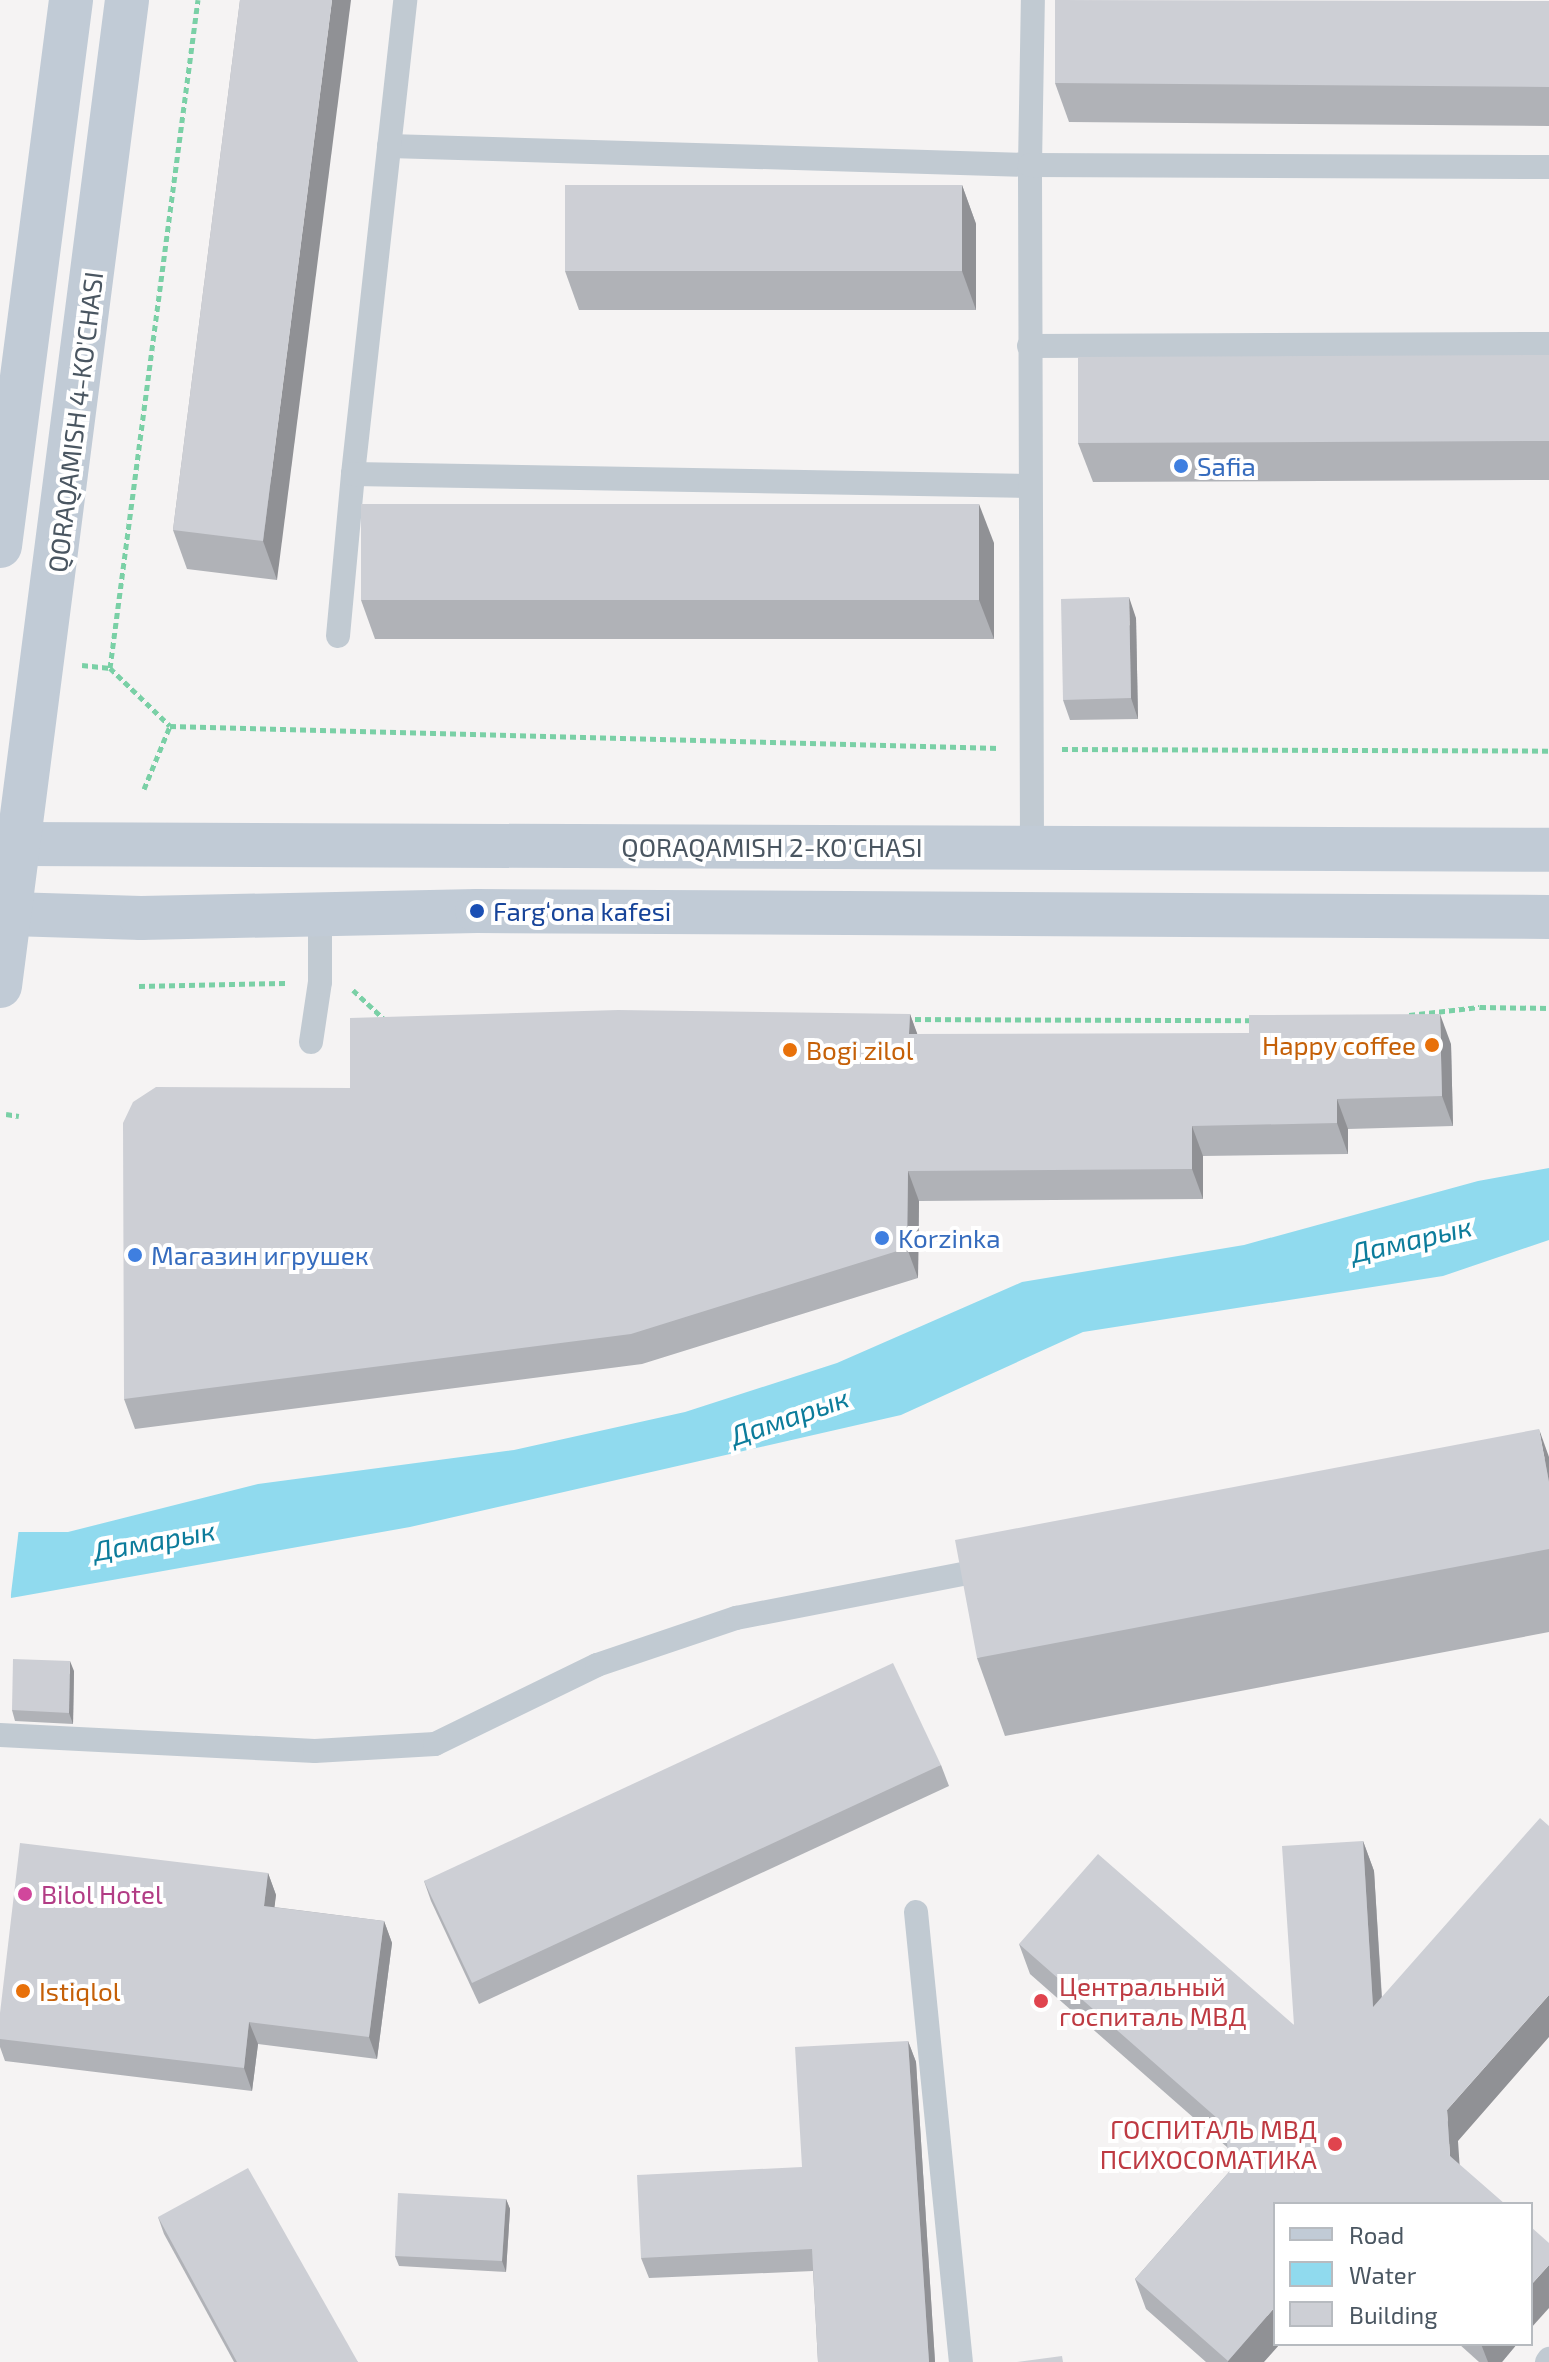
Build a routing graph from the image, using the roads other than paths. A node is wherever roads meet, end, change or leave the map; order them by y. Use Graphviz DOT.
graph roads {
  1 [pos="71,0"];
  2 [pos="127,0"];
  3 [pos="405,0"];
  4 [pos="1033,0"];
  5 [pos="389,146"];
  6 [pos="1030,165"];
  7 [pos="1549,167"];
  8 [pos="1549,344"];
  9 [pos="1029,346"];
  10 [pos="353,474"];
  11 [pos="1030,486"];
  12 [pos="0,546"];
  13 [pos="338,636"];
  14 [pos="1032,848"];
  15 [pos="1549,850"];
  16 [pos="10,852"];
  17 [pos="6,912"];
  18 [pos="320,912"];
  19 [pos="1549,917"];
  20 [pos="0,986"];
  21 [pos="311,1042"];
  22 [pos="1018,1563"];
  23 [pos="0,1735"];
  24 [pos="916,1912"];
  25 [pos="961,2362"];
  1 -- 12 [label="main road"];
  2 -- 16 [label="main road, QORAQAMISH 4-KO'CHASI"];
  3 -- 5 [label="lane"];
  4 -- 6 [label="lane"];
  5 -- 6 [label="lane"];
  5 -- 10 [label="lane"];
  6 -- 7 [label="lane"];
  6 -- 9 [label="lane"];
  8 -- 9 [label="lane"];
  9 -- 11 [label="lane"];
  10 -- 11 [label="lane"];
  10 -- 13 [label="lane"];
  11 -- 14 [label="lane"];
  14 -- 15 [label="main road, QORAQAMISH 2-KO'CHASI"];
  14 -- 16 [label="main road, QORAQAMISH 2-KO'CHASI"];
  16 -- 17 [label="main road, QORAQAMISH 4-KO'CHASI"];
  17 -- 18 [label="main road"];
  17 -- 20 [label="main road, QORAQAMISH 4-KO'CHASI"];
  18 -- 19 [label="main road"];
  18 -- 21 [label="lane"];
  22 -- 23 [label="lane"];
  24 -- 25 [label="lane"];
}
